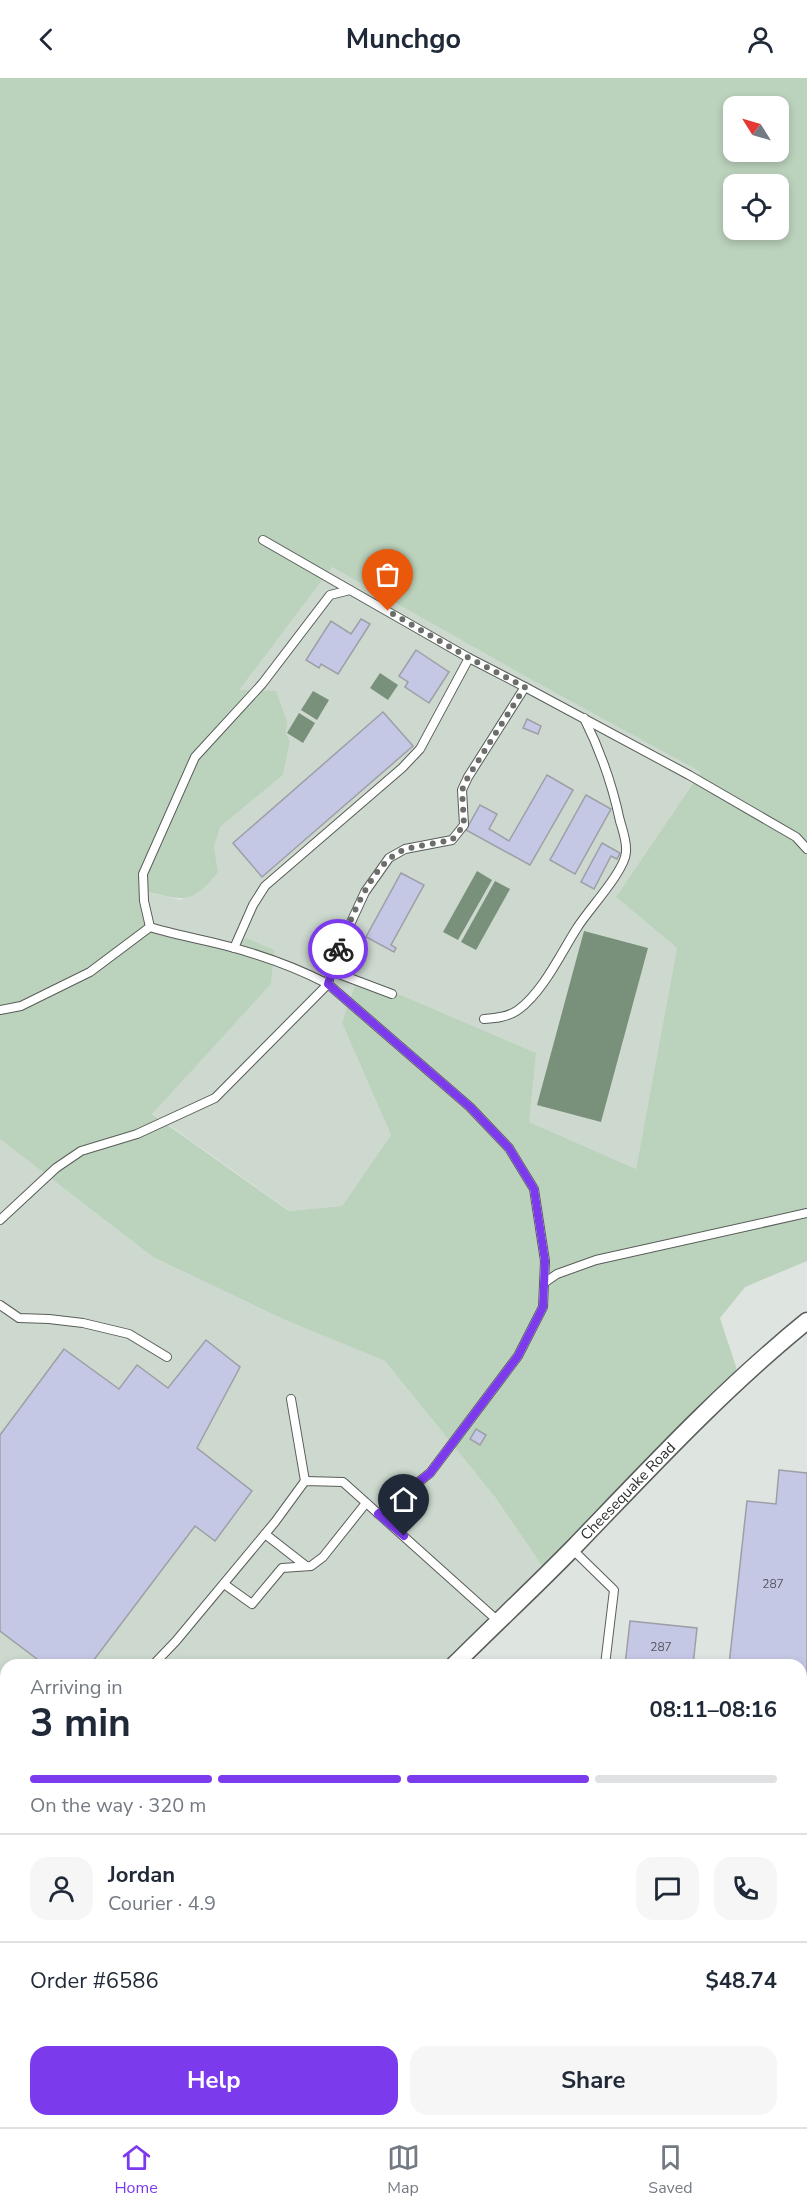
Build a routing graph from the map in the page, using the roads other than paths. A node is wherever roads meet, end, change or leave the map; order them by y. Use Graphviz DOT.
graph roads {
  1 [pos="263,540"];
  2 [pos="350,590"];
  3 [pos="469,658"];
  4 [pos="525,687"];
  5 [pos="584,718"];
  6 [pos="807,849"];
  7 [pos="150,927"];
  8 [pos="234,948"];
  9 [pos="331,971"];
  10 [pos="328,984"];
  11 [pos="392,994"];
  12 [pos="0,1010"];
  13 [pos="484,1019"];
  14 [pos="807,1213"];
  15 [pos="0,1220"];
  16 [pos="544,1283"];
  17 [pos="0,1305"];
  18 [pos="807,1321"];
  19 [pos="167,1357"];
  20 [pos="291,1399"];
  21 [pos="305,1481"];
  22 [pos="366,1503"];
  23 [pos="378,1514"];
  24 [pos="265,1534"];
  25 [pos="572,1549"];
  26 [pos="306,1566"];
  27 [pos="224,1584"];
  28 [pos="498,1621"];
  29 [pos="158,1659"];
  30 [pos="460,1659"];
  31 [pos="606,1659"];
  1 -- 2 [label="lane"];
  2 -- 3 [label="lane"];
  2 -- 7 [label="lane"];
  3 -- 4 [label="lane"];
  3 -- 8 [label="lane"];
  4 -- 5 [label="lane"];
  4 -- 9 [label="lane"];
  5 -- 6 [label="lane"];
  5 -- 13 [label="lane"];
  7 -- 8 [label="lane"];
  7 -- 12 [label="lane"];
  8 -- 10 [label="lane"];
  9 -- 10 [label="lane"];
  9 -- 11 [label="lane"];
  10 -- 15 [label="lane"];
  10 -- 16 [label="lane"];
  14 -- 16 [label="lane"];
  16 -- 23 [label="lane"];
  17 -- 19 [label="lane"];
  18 -- 25 [label="street, Cheesequake Road"];
  20 -- 21 [label="lane"];
  21 -- 22 [label="lane"];
  21 -- 24 [label="lane"];
  22 -- 23 [label="lane"];
  22 -- 26 [label="lane"];
  23 -- 28 [label="lane"];
  24 -- 26 [label="lane"];
  24 -- 27 [label="lane"];
  25 -- 28 [label="street, Cheesequake Road"];
  25 -- 31 [label="lane"];
  26 -- 27 [label="lane"];
  27 -- 29 [label="lane"];
  28 -- 30 [label="street, Cheesequake Road"];
}
